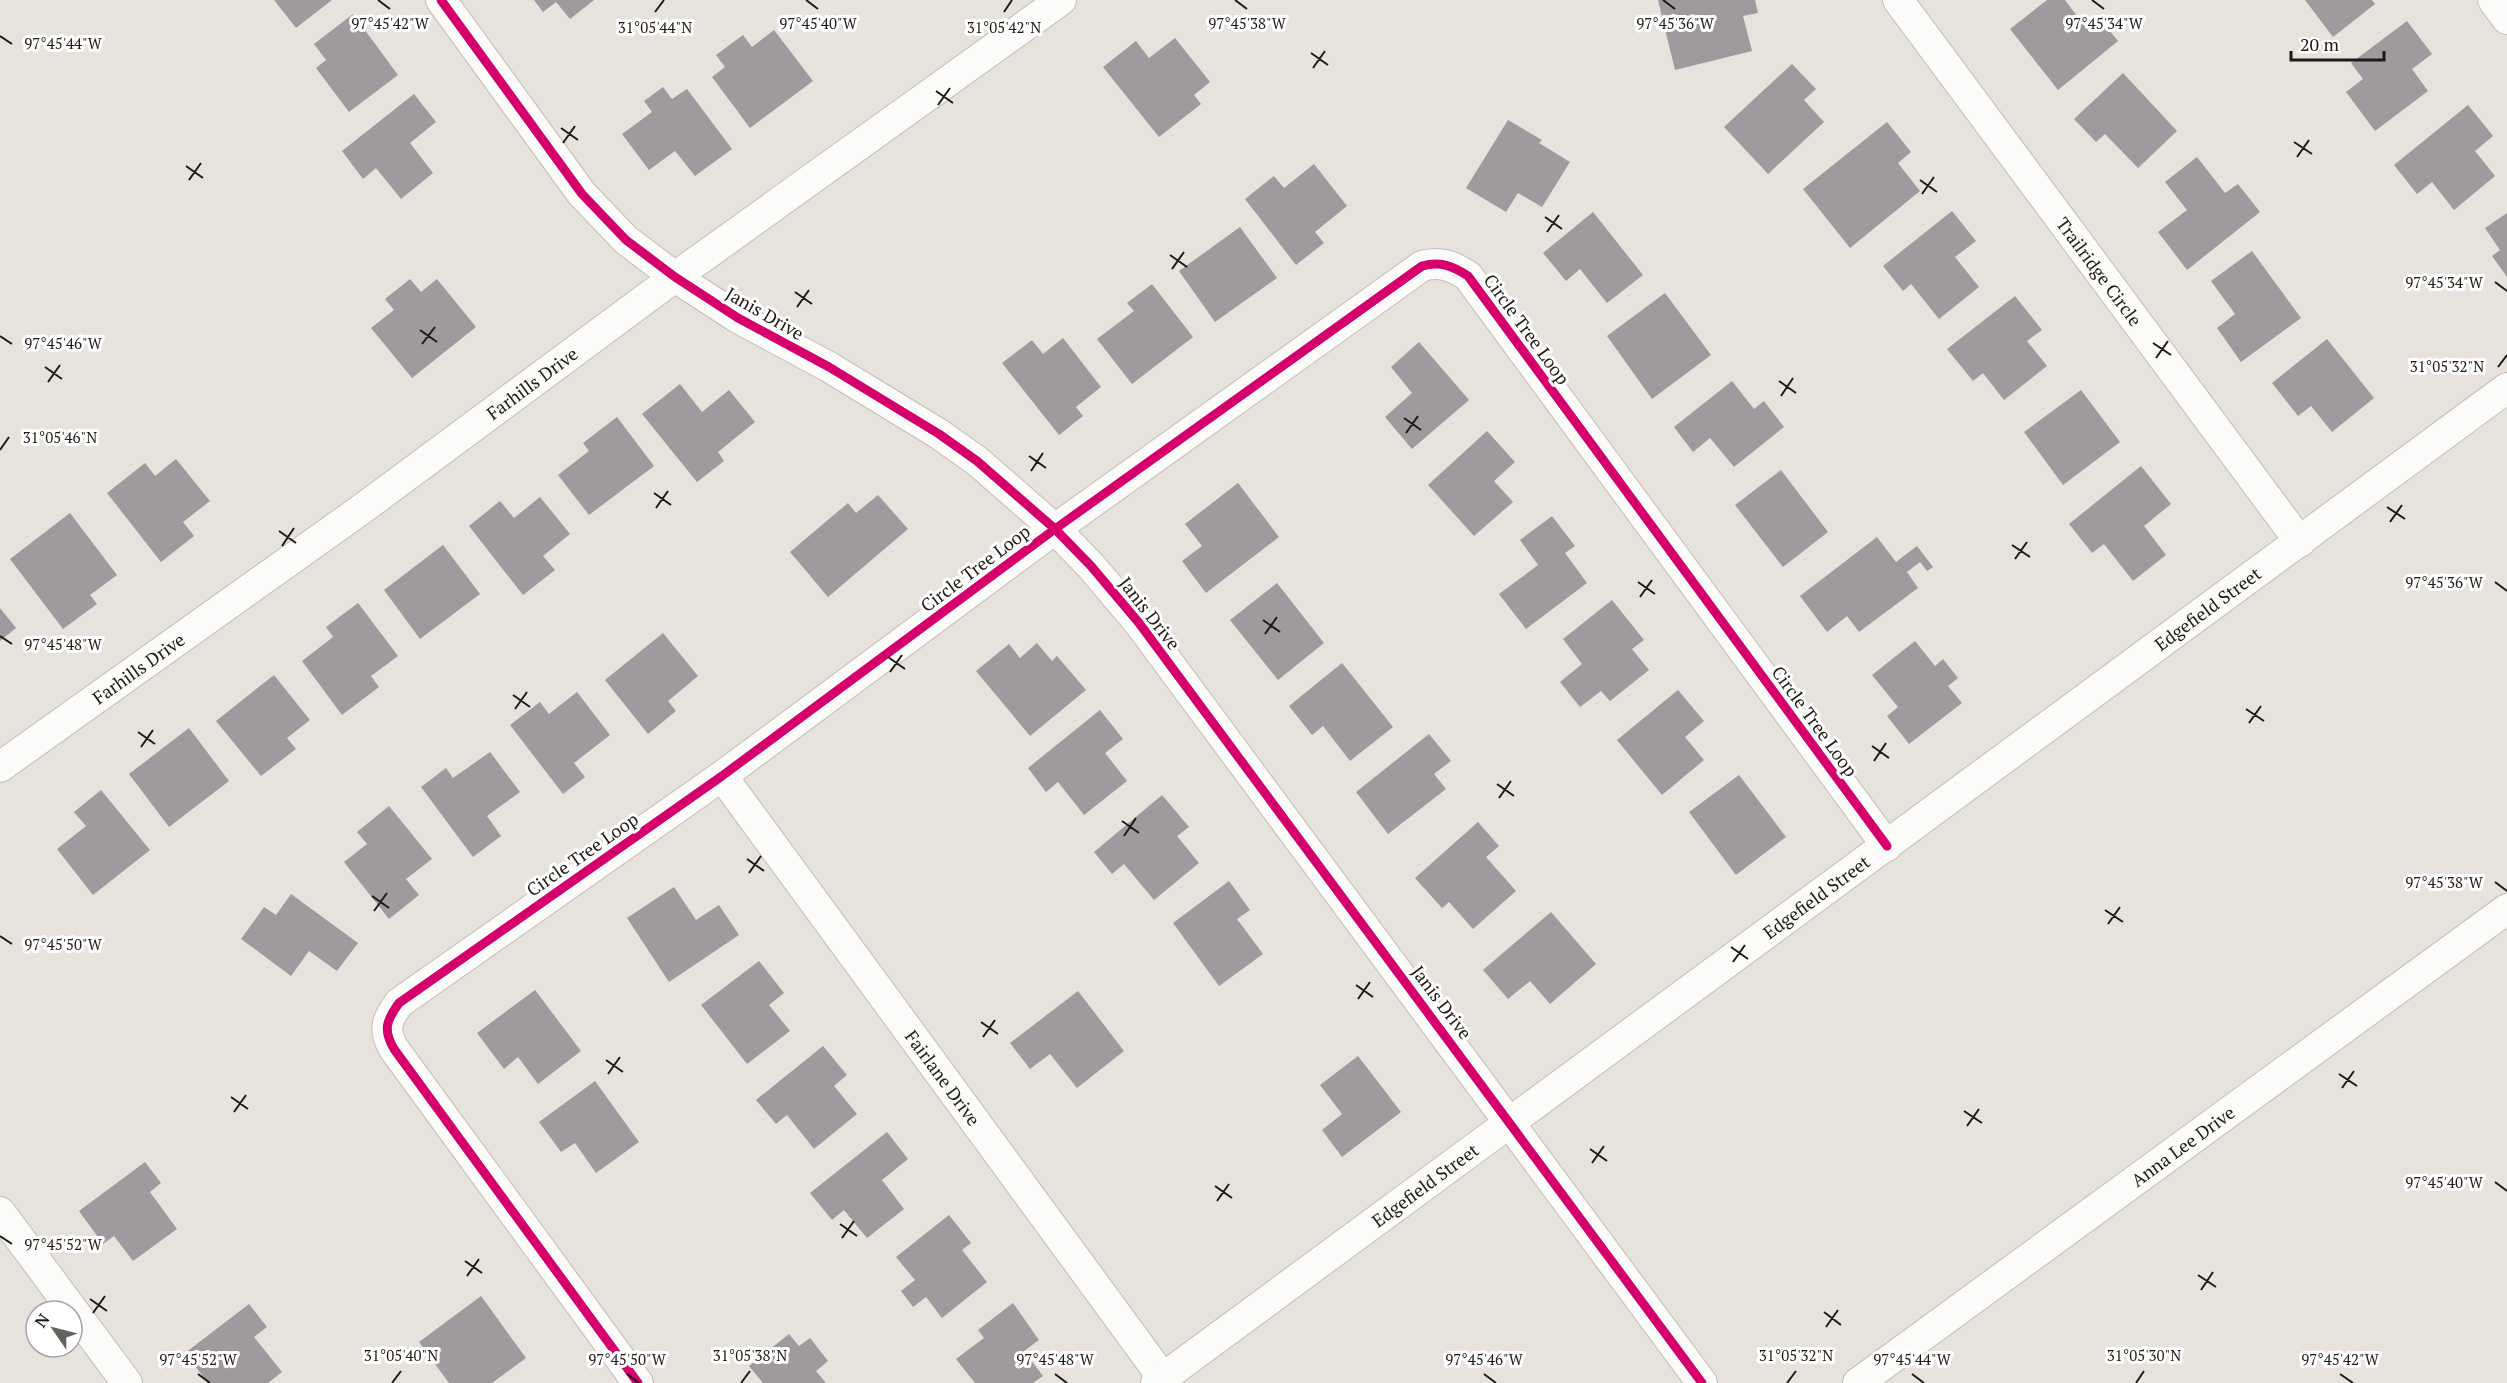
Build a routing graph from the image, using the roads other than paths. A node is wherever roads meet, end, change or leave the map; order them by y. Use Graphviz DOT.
graph roads {
  1 [pos="441,0"];
  2 [pos="1061,0"];
  3 [pos="1898,0"];
  4 [pos="2493,0"];
  5 [pos="2507,19"];
  6 [pos="675,277"];
  7 [pos="2507,388"];
  8 [pos="1055,529"];
  9 [pos="2300,542"];
  10 [pos="0,767"];
  11 [pos="722,776"];
  12 [pos="1887,846"];
  13 [pos="2507,909"];
  14 [pos="1511,1122"];
  15 [pos="0,1212"];
  16 [pos="1160,1380"];
  17 [pos="127,1383"];
  18 [pos="638,1383"];
  19 [pos="1702,1383"];
  20 [pos="1858,1383"];
  1 -- 6 [label="street, Janis Drive"];
  2 -- 6 [label="street, Farhills Drive"];
  3 -- 9 [label="street, Trailridge Circle"];
  4 -- 5 [label="street"];
  6 -- 8 [label="street, Janis Drive"];
  6 -- 10 [label="street, Farhills Drive"];
  7 -- 9 [label="street, Edgefield Street"];
  8 -- 11 [label="street, Circle Tree Loop"];
  8 -- 12 [label="street, Circle Tree Loop"];
  8 -- 14 [label="street, Janis Drive"];
  9 -- 12 [label="street, Edgefield Street"];
  11 -- 16 [label="street, Fairlane Drive"];
  11 -- 18 [label="street, Circle Tree Loop"];
  12 -- 14 [label="street, Edgefield Street"];
  13 -- 20 [label="street, Anna Lee Drive"];
  14 -- 16 [label="street, Edgefield Street"];
  14 -- 19 [label="street, Janis Drive"];
  15 -- 17 [label="street"];
}
